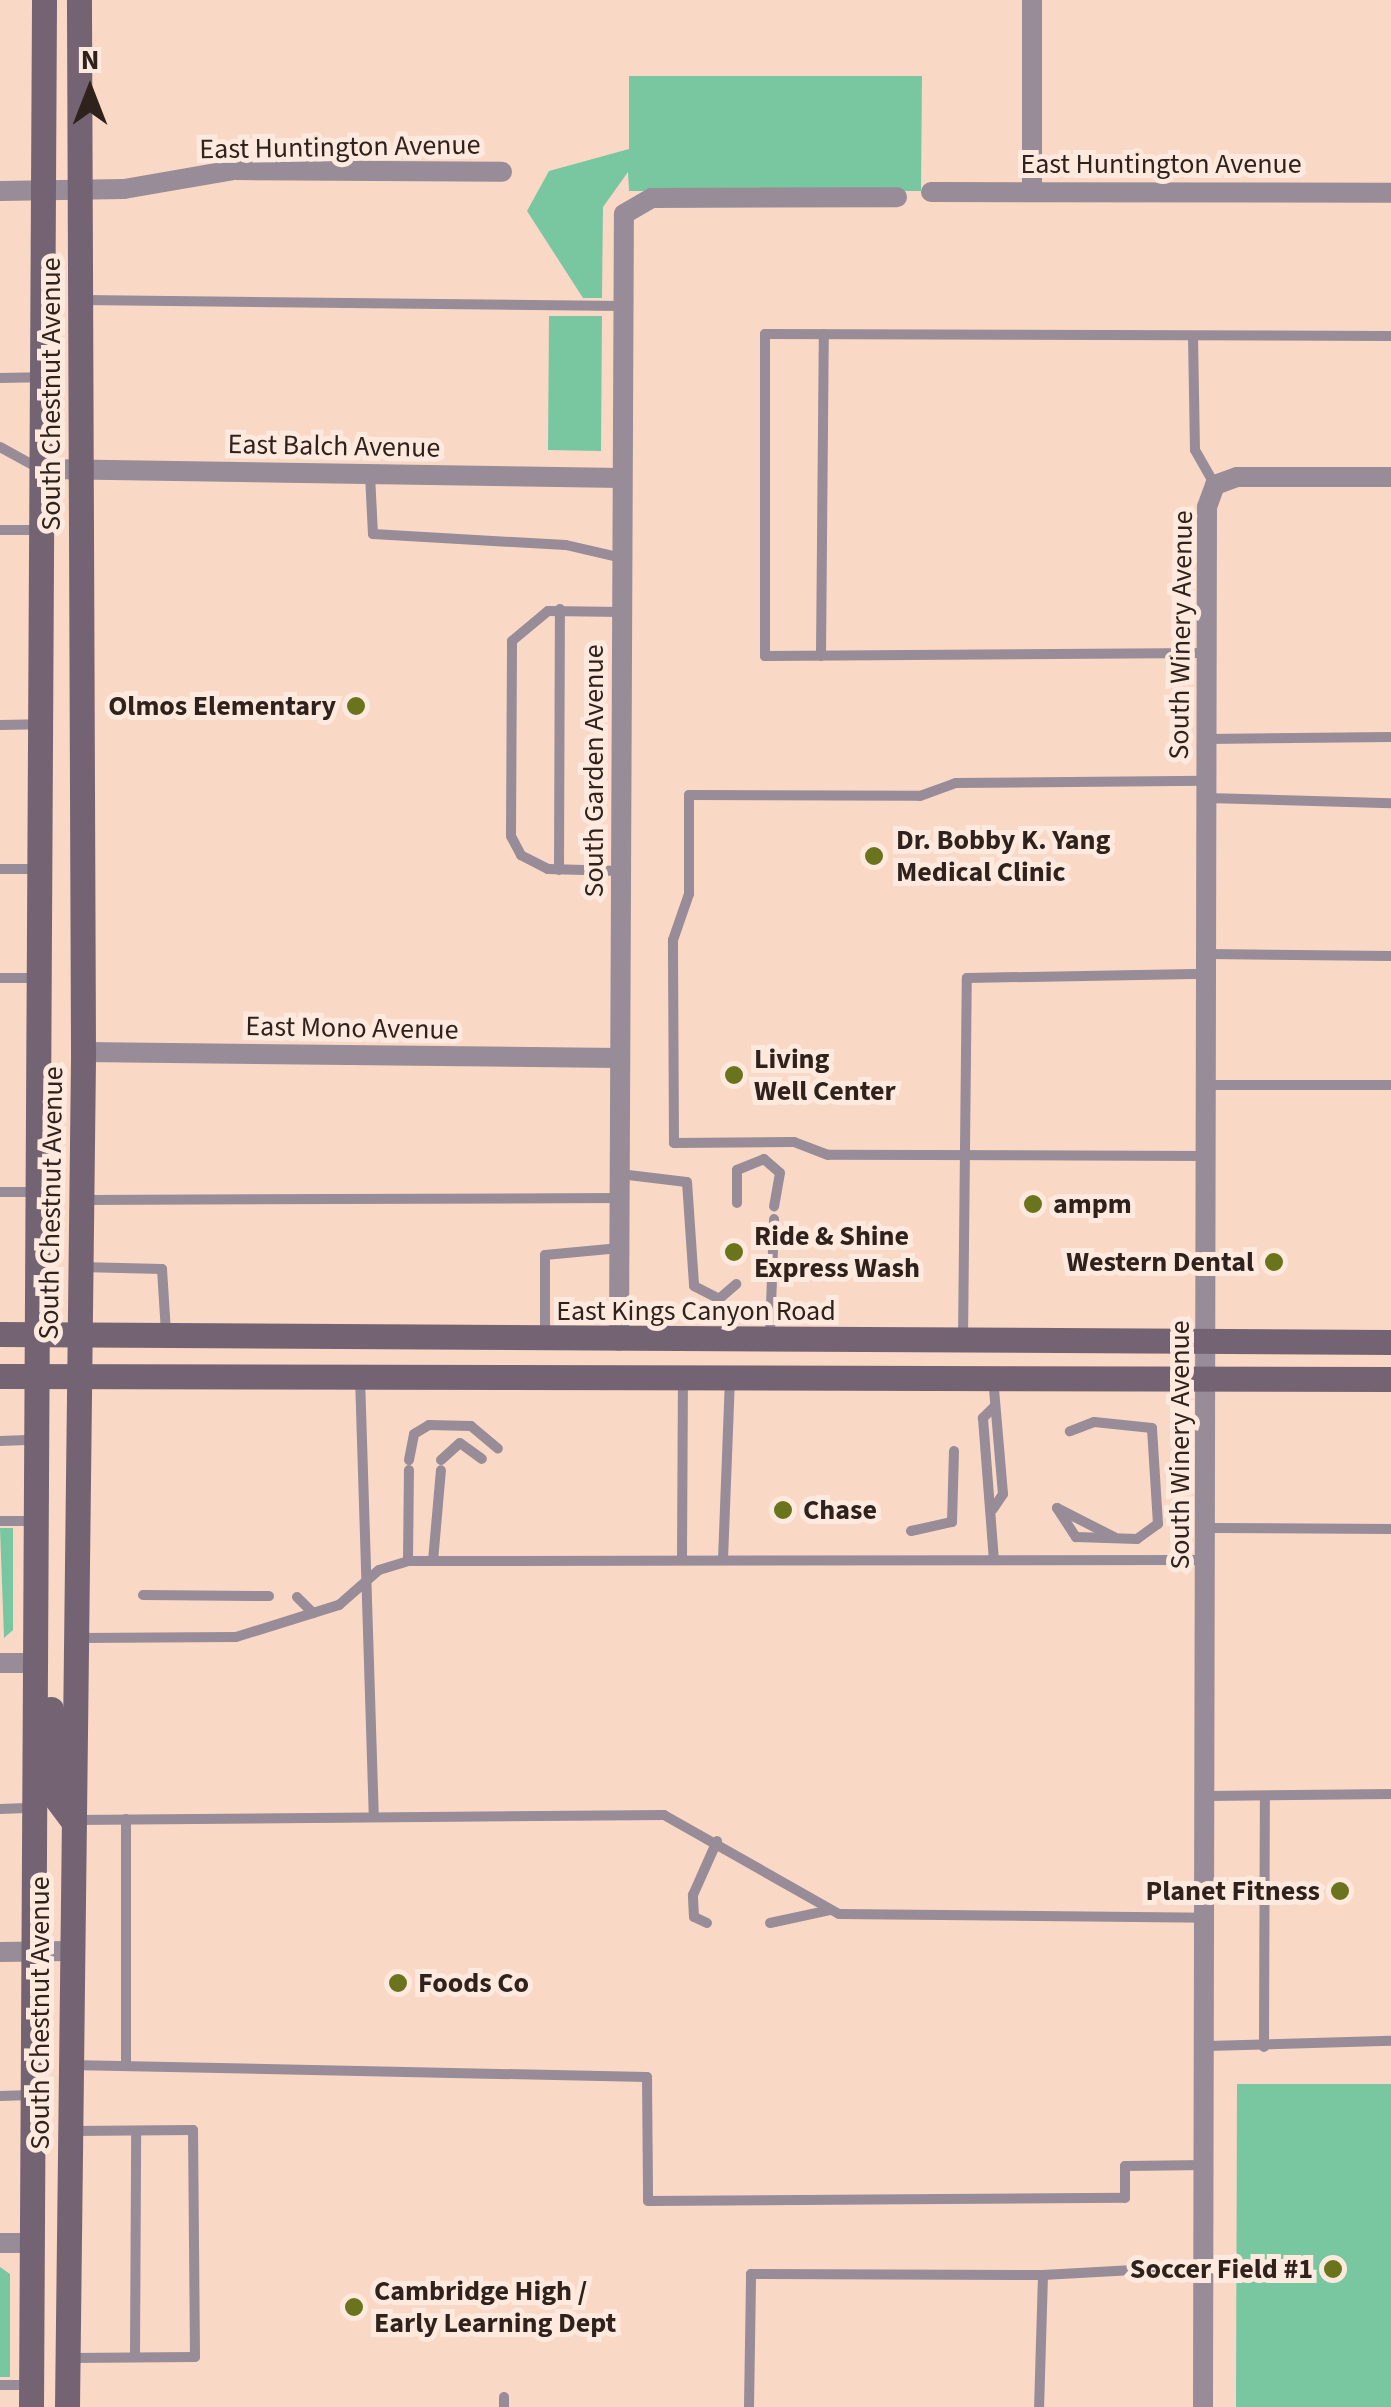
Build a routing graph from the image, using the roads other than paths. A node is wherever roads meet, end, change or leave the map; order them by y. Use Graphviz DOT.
graph roads {
  1 [pos="44,0"];
  2 [pos="79,0"];
  3 [pos="1032,0"];
  4 [pos="502,172"];
  5 [pos="0,190"];
  6 [pos="46,191"];
  7 [pos="82,191"];
  8 [pos="1032,191"];
  9 [pos="931,192"];
  10 [pos="1391,193"];
  11 [pos="897,197"];
  12 [pos="82,300"];
  13 [pos="622,306"];
  14 [pos="824,334"];
  15 [pos="1193,336"];
  16 [pos="1391,336"];
  17 [pos="46,377"];
  18 [pos="0,378"];
  19 [pos="0,447"];
  20 [pos="46,469"];
  21 [pos="81,470"];
  22 [pos="370,474"];
  23 [pos="1391,477"];
  24 [pos="622,478"];
  25 [pos="1215,485"];
  26 [pos="0,530"];
  27 [pos="46,530"];
  28 [pos="622,558"];
  29 [pos="560,609"];
  30 [pos="622,612"];
  31 [pos="1208,652"];
  32 [pos="821,656"];
  33 [pos="0,724"];
  34 [pos="45,724"];
  35 [pos="1391,736"];
  36 [pos="1208,738"];
  37 [pos="45,763"];
  38 [pos="82,763"];
  39 [pos="1207,790"];
  40 [pos="1391,803"];
  41 [pos="0,869"];
  42 [pos="44,869"];
  43 [pos="559,870"];
  44 [pos="621,870"];
  45 [pos="1391,956"];
  46 [pos="1208,964"];
  47 [pos="0,978"];
  48 [pos="44,978"];
  49 [pos="83,1052"];
  50 [pos="620,1058"];
  51 [pos="1207,1085"];
  52 [pos="1391,1086"];
  53 [pos="963,1156"];
  54 [pos="1206,1156"];
  55 [pos="620,1174"];
  56 [pos="0,1192"];
  57 [pos="40,1192"];
  58 [pos="620,1198"];
  59 [pos="80,1200"];
  60 [pos="737,1203"];
  61 [pos="774,1206"];
  62 [pos="774,1220"];
  63 [pos="620,1248"];
  64 [pos="80,1267"];
  65 [pos="736,1284"];
  66 [pos="0,1334"];
  67 [pos="37,1334"];
  68 [pos="79,1334"];
  69 [pos="166,1335"];
  70 [pos="544,1340"];
  71 [pos="620,1341"];
  72 [pos="770,1341"];
  73 [pos="1208,1341"];
  74 [pos="963,1342"];
  75 [pos="1391,1342"];
  76 [pos="0,1376"];
  77 [pos="36,1376"];
  78 [pos="78,1376"];
  79 [pos="360,1376"];
  80 [pos="683,1377"];
  81 [pos="730,1377"];
  82 [pos="993,1377"];
  83 [pos="1207,1377"];
  84 [pos="1391,1379"];
  85 [pos="994,1407"];
  86 [pos="1070,1431"];
  87 [pos="0,1440"];
  88 [pos="35,1440"];
  89 [pos="498,1449"];
  90 [pos="954,1451"];
  91 [pos="482,1459"];
  92 [pos="993,1509"];
  93 [pos="0,1521"];
  94 [pos="34,1521"];
  95 [pos="1207,1528"];
  96 [pos="1391,1528"];
  97 [pos="910,1532"];
  98 [pos="1115,1538"];
  99 [pos="682,1560"];
  100 [pos="724,1560"];
  101 [pos="994,1560"];
  102 [pos="1207,1560"];
  103 [pos="408,1561"];
  104 [pos="432,1561"];
  105 [pos="367,1582"];
  106 [pos="143,1595"];
  107 [pos="269,1596"];
  108 [pos="297,1596"];
  109 [pos="312,1613"];
  110 [pos="77,1638"];
  111 [pos="0,1663"];
  112 [pos="34,1663"];
  113 [pos="1391,1794"];
  114 [pos="1207,1796"];
  115 [pos="1265,1796"];
  116 [pos="34,1808"];
  117 [pos="0,1809"];
  118 [pos="374,1814"];
  119 [pos="126,1819"];
  120 [pos="72,1820"];
  121 [pos="717,1841"];
  122 [pos="830,1910"];
  123 [pos="1207,1918"];
  124 [pos="706,1924"];
  125 [pos="770,1924"];
  126 [pos="0,1952"];
  127 [pos="34,1952"];
  128 [pos="69,1952"];
  129 [pos="1391,2041"];
  130 [pos="1207,2046"];
  131 [pos="1264,2047"];
  132 [pos="69,2065"];
  133 [pos="126,2065"];
  134 [pos="0,2096"];
  135 [pos="33,2096"];
  136 [pos="69,2130"];
  137 [pos="136,2130"];
  138 [pos="1206,2165"];
  139 [pos="0,2243"];
  140 [pos="33,2243"];
  141 [pos="1152,2269"];
  142 [pos="1043,2275"];
  143 [pos="136,2356"];
  144 [pos="68,2358"];
  145 [pos="0,2385"];
  146 [pos="32,2396"];
  147 [pos="67,2407"];
  148 [pos="749,2407"];
  149 [pos="1039,2407"];
  150 [pos="1203,2407"];
  1 -- 6 [label="main road, South Chestnut Avenue"];
  2 -- 7 [label="main road, South Chestnut Avenue"];
  3 -- 8 [label="street"];
  4 -- 7 [label="street, East Huntington Avenue"];
  5 -- 6 [label="street, East Huntington Avenue"];
  6 -- 7 [label="street, East Huntington Avenue"];
  6 -- 17 [label="main road, South Chestnut Avenue"];
  7 -- 12 [label="main road, South Chestnut Avenue"];
  8 -- 9 [label="street, East Huntington Avenue"];
  8 -- 10 [label="street, East Huntington Avenue"];
  11 -- 13 [label="street, South Garden Avenue"];
  12 -- 13 [label="lane"];
  12 -- 21 [label="main road, South Chestnut Avenue"];
  13 -- 24 [label="street, South Garden Avenue"];
  14 -- 15 [label="lane"];
  14 -- 32 [label="lane"];
  14 -- 32 [label="lane"];
  15 -- 16 [label="lane"];
  15 -- 25 [label="lane"];
  17 -- 18 [label="lane"];
  17 -- 20 [label="main road, South Chestnut Avenue"];
  19 -- 20 [label="lane"];
  20 -- 21 [label="street, East Balch Avenue"];
  20 -- 27 [label="main road, South Chestnut Avenue"];
  21 -- 22 [label="street, East Balch Avenue"];
  21 -- 38 [label="main road, South Chestnut Avenue"];
  22 -- 24 [label="street, East Balch Avenue"];
  22 -- 28 [label="lane"];
  23 -- 25 [label="street"];
  24 -- 28 [label="street, South Garden Avenue"];
  25 -- 31 [label="street, South Winery Avenue"];
  26 -- 27 [label="lane"];
  27 -- 34 [label="main road, South Chestnut Avenue"];
  28 -- 30 [label="street, South Garden Avenue"];
  29 -- 30 [label="lane"];
  29 -- 43 [label="lane"];
  29 -- 43 [label="lane"];
  30 -- 44 [label="street, South Garden Avenue"];
  31 -- 32 [label="lane"];
  31 -- 36 [label="street, South Winery Avenue"];
  33 -- 34 [label="lane"];
  34 -- 37 [label="main road, South Chestnut Avenue"];
  35 -- 36 [label="lane"];
  36 -- 39 [label="street, South Winery Avenue"];
  37 -- 38 [label="main road"];
  37 -- 42 [label="main road, South Chestnut Avenue"];
  38 -- 49 [label="main road, South Chestnut Avenue"];
  39 -- 40 [label="lane"];
  39 -- 46 [label="street, South Winery Avenue"];
  39 -- 53 [label="lane"];
  41 -- 42 [label="lane"];
  42 -- 48 [label="main road, South Chestnut Avenue"];
  43 -- 44 [label="lane"];
  44 -- 50 [label="street, South Garden Avenue"];
  45 -- 46 [label="lane"];
  46 -- 51 [label="street, South Winery Avenue"];
  46 -- 53 [label="lane"];
  47 -- 48 [label="lane"];
  48 -- 57 [label="main road, South Chestnut Avenue"];
  49 -- 50 [label="street, East Mono Avenue"];
  49 -- 59 [label="main road, South Chestnut Avenue"];
  50 -- 55 [label="street, South Garden Avenue"];
  51 -- 52 [label="lane"];
  51 -- 54 [label="street, South Winery Avenue"];
  53 -- 54 [label="lane"];
  53 -- 74 [label="lane"];
  54 -- 73 [label="street, South Winery Avenue"];
  55 -- 58 [label="street, South Garden Avenue"];
  55 -- 65 [label="lane"];
  56 -- 57 [label="lane"];
  57 -- 67 [label="main road, South Chestnut Avenue"];
  58 -- 59 [label="lane"];
  58 -- 63 [label="street, South Garden Avenue"];
  59 -- 64 [label="main road, South Chestnut Avenue"];
  60 -- 61 [label="lane"];
  62 -- 72 [label="lane"];
  63 -- 70 [label="lane"];
  63 -- 71 [label="street, South Garden Avenue"];
  64 -- 68 [label="main road, South Chestnut Avenue"];
  64 -- 69 [label="lane"];
  66 -- 67 [label="main road, East Kings Canyon Road"];
  67 -- 68 [label="main road, East Kings Canyon Road"];
  67 -- 77 [label="main road, South Chestnut Avenue"];
  68 -- 69 [label="main road, East Kings Canyon Road"];
  68 -- 78 [label="main road, South Chestnut Avenue"];
  69 -- 70 [label="main road, East Kings Canyon Road"];
  70 -- 71 [label="main road, East Kings Canyon Road"];
  71 -- 72 [label="main road, East Kings Canyon Road"];
  72 -- 74 [label="main road, East Kings Canyon Road"];
  73 -- 74 [label="main road, East Kings Canyon Road"];
  73 -- 75 [label="main road, East Kings Canyon Road"];
  73 -- 83 [label="street, South Winery Avenue"];
  76 -- 77 [label="main road"];
  77 -- 78 [label="main road"];
  77 -- 88 [label="main road, South Chestnut Avenue"];
  78 -- 79 [label="main road"];
  78 -- 110 [label="main road, South Chestnut Avenue"];
  79 -- 80 [label="main road"];
  79 -- 105 [label="lane"];
  80 -- 81 [label="main road"];
  80 -- 99 [label="lane"];
  81 -- 82 [label="main road"];
  81 -- 100 [label="lane"];
  82 -- 83 [label="main road"];
  82 -- 85 [label="lane"];
  83 -- 84 [label="main road"];
  83 -- 95 [label="street, South Winery Avenue"];
  85 -- 92 [label="lane"];
  85 -- 92 [label="lane"];
  86 -- 98 [label="lane"];
  87 -- 88 [label="lane"];
  88 -- 94 [label="main road, South Chestnut Avenue"];
  89 -- 103 [label="lane"];
  90 -- 97 [label="lane"];
  91 -- 104 [label="lane"];
  92 -- 101 [label="lane"];
  93 -- 94 [label="lane"];
  94 -- 112 [label="main road, South Chestnut Avenue"];
  95 -- 96 [label="lane"];
  95 -- 102 [label="street, South Winery Avenue"];
  98 -- 98 [label="lane"];
  99 -- 100 [label="lane"];
  99 -- 104 [label="lane"];
  100 -- 101 [label="lane"];
  101 -- 102 [label="lane"];
  102 -- 114 [label="street, South Winery Avenue"];
  103 -- 104 [label="lane"];
  103 -- 105 [label="lane"];
  105 -- 109 [label="lane"];
  105 -- 118 [label="lane"];
  106 -- 107 [label="lane"];
  108 -- 109 [label="lane"];
  109 -- 110 [label="lane"];
  110 -- 120 [label="main road, South Chestnut Avenue"];
  111 -- 112 [label="street"];
  112 -- 116 [label="main road, South Chestnut Avenue"];
  112 -- 120 [label="main road"];
  113 -- 115 [label="lane"];
  114 -- 115 [label="lane"];
  114 -- 123 [label="street, South Winery Avenue"];
  115 -- 131 [label="lane"];
  116 -- 117 [label="lane"];
  116 -- 127 [label="main road, South Chestnut Avenue"];
  118 -- 119 [label="lane"];
  118 -- 121 [label="lane"];
  119 -- 120 [label="lane"];
  119 -- 133 [label="lane"];
  120 -- 128 [label="main road, South Chestnut Avenue"];
  121 -- 122 [label="lane"];
  121 -- 124 [label="lane"];
  122 -- 123 [label="lane"];
  122 -- 125 [label="lane"];
  123 -- 130 [label="street, South Winery Avenue"];
  126 -- 127 [label="street"];
  127 -- 128 [label="street"];
  127 -- 135 [label="main road, South Chestnut Avenue"];
  128 -- 132 [label="main road, South Chestnut Avenue"];
  129 -- 131 [label="lane"];
  130 -- 131 [label="lane"];
  130 -- 138 [label="street, South Winery Avenue"];
  132 -- 133 [label="lane"];
  132 -- 136 [label="main road, South Chestnut Avenue"];
  133 -- 138 [label="lane"];
  134 -- 135 [label="lane"];
  135 -- 140 [label="main road, South Chestnut Avenue"];
  136 -- 137 [label="lane"];
  136 -- 144 [label="main road, South Chestnut Avenue"];
  137 -- 143 [label="lane"];
  137 -- 143 [label="lane"];
  138 -- 150 [label="street, South Winery Avenue"];
  139 -- 140 [label="street"];
  140 -- 146 [label="main road, South Chestnut Avenue"];
  141 -- 142 [label="lane"];
  142 -- 148 [label="lane"];
  142 -- 149 [label="lane"];
  143 -- 144 [label="lane"];
  144 -- 147 [label="main road, South Chestnut Avenue"];
  145 -- 146 [label="lane"];
}
